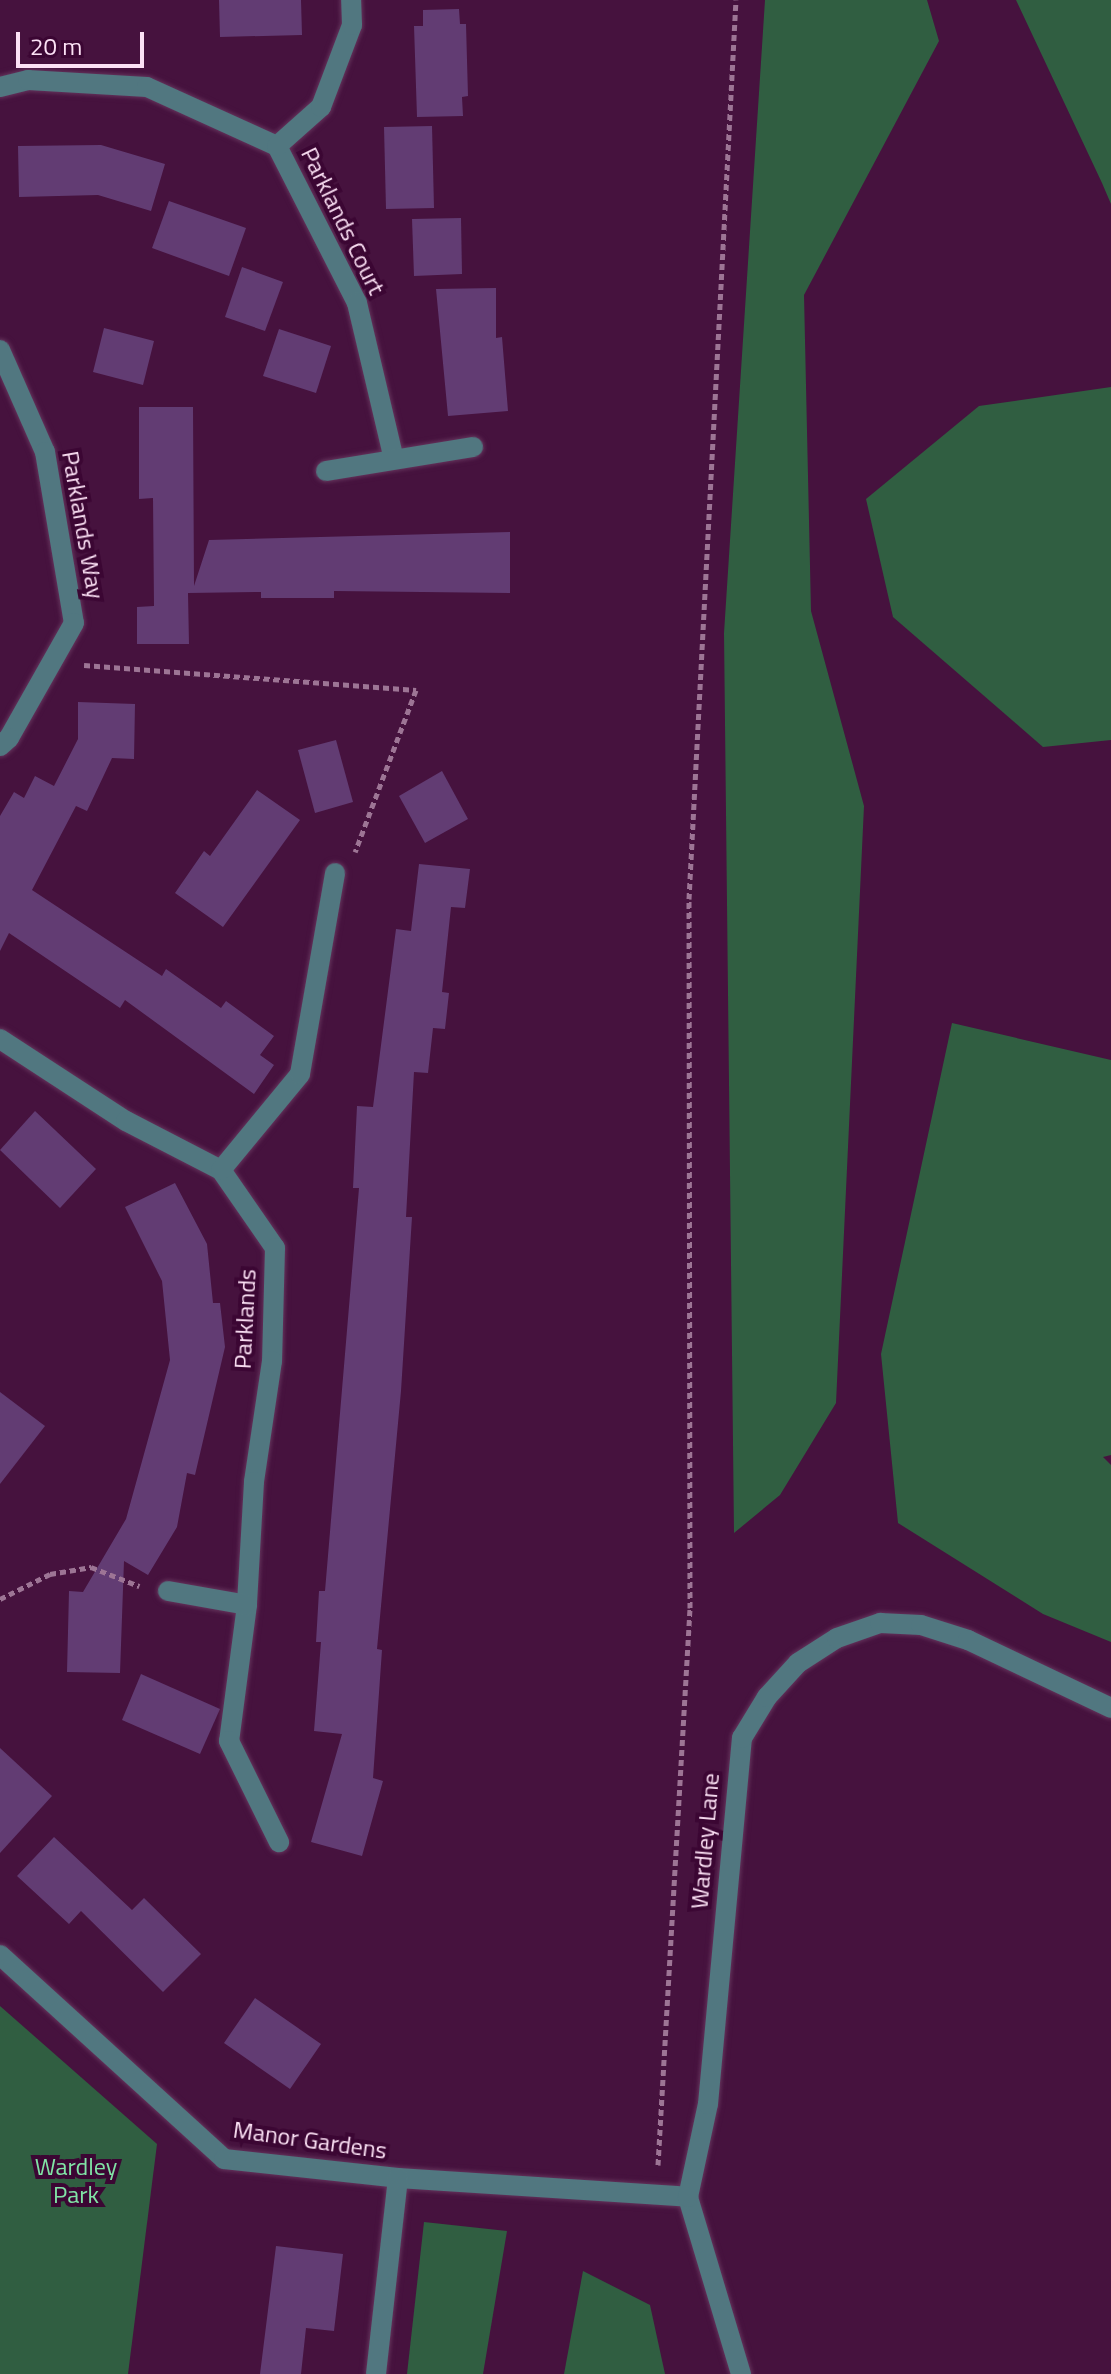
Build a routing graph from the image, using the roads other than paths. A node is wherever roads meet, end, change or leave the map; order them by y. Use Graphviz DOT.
graph roads {
  1 [pos="351,0"];
  2 [pos="0,87"];
  3 [pos="277,146"];
  4 [pos="0,350"];
  5 [pos="473,447"];
  6 [pos="394,459"];
  7 [pos="326,471"];
  8 [pos="0,746"];
  9 [pos="335,873"];
  10 [pos="0,1039"];
  11 [pos="221,1170"];
  12 [pos="168,1591"];
  13 [pos="247,1605"];
  14 [pos="1111,1708"];
  15 [pos="279,1842"];
  16 [pos="0,1955"];
  17 [pos="398,2178"];
  18 [pos="688,2197"];
  19 [pos="376,2374"];
  20 [pos="741,2374"];
  1 -- 3 [label="street, Parklands Court"];
  2 -- 3 [label="street, Parklands Court"];
  3 -- 6 [label="street, Parklands Court"];
  4 -- 8 [label="street, Parklands Way"];
  5 -- 6 [label="street"];
  6 -- 7 [label="street"];
  9 -- 11 [label="street"];
  10 -- 11 [label="street, Parklands"];
  11 -- 13 [label="street, Parklands"];
  12 -- 13 [label="street"];
  13 -- 15 [label="street, Parklands"];
  14 -- 18 [label="street, Wardley Lane"];
  16 -- 17 [label="street, Manor Gardens"];
  17 -- 18 [label="street, Manor Gardens"];
  17 -- 19 [label="street"];
  18 -- 20 [label="street, Wardley Lane"];
}
